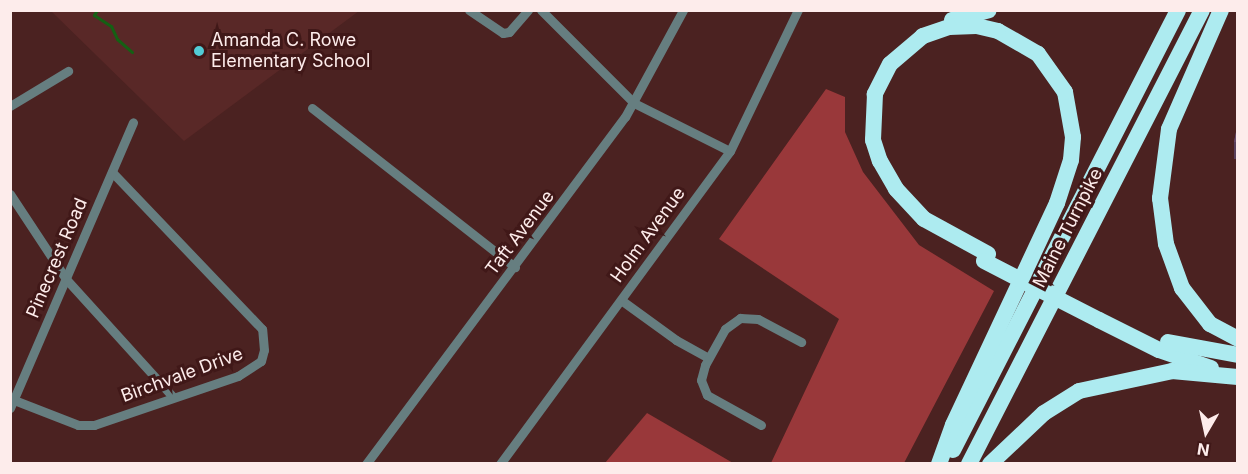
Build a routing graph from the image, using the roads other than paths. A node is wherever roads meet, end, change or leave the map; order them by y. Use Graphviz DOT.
graph roads {
  1 [pos="469,10"];
  2 [pos="528,10"];
  3 [pos="541,10"];
  4 [pos="683,10"];
  5 [pos="798,10"];
  6 [pos="989,10"];
  7 [pos="1178,10"];
  8 [pos="1202,10"];
  9 [pos="1221,10"];
  10 [pos="68,72"];
  11 [pos="634,103"];
  12 [pos="10,106"];
  13 [pos="312,108"];
  14 [pos="133,122"];
  15 [pos="730,151"];
  16 [pos="112,172"];
  17 [pos="10,194"];
  18 [pos="986,258"];
  19 [pos="515,267"];
  20 [pos="66,279"];
  21 [pos="621,300"];
  22 [pos="1101,316"];
  23 [pos="1238,339"];
  24 [pos="801,342"];
  25 [pos="1238,355"];
  26 [pos="708,358"];
  27 [pos="1238,376"];
  28 [pos="173,397"];
  29 [pos="13,404"];
  30 [pos="760,425"];
  31 [pos="366,464"];
  32 [pos="500,464"];
  33 [pos="939,464"];
  34 [pos="946,464"];
  35 [pos="969,464"];
  36 [pos="990,464"];
  1 -- 2 [label="street"];
  3 -- 11 [label="street"];
  4 -- 11 [label="street, Taft Avenue"];
  5 -- 15 [label="street, Holm Avenue"];
  6 -- 18 [label="highway"];
  7 -- 34 [label="highway, Maine Turnpike"];
  8 -- 35 [label="highway, Maine Turnpike"];
  9 -- 23 [label="highway"];
  10 -- 12 [label="street"];
  11 -- 15 [label="street"];
  11 -- 19 [label="street, Taft Avenue"];
  13 -- 19 [label="street"];
  14 -- 16 [label="street, Pinecrest Road"];
  15 -- 21 [label="street, Holm Avenue"];
  16 -- 20 [label="street, Pinecrest Road"];
  16 -- 28 [label="street, Birchvale Drive"];
  17 -- 20 [label="street"];
  18 -- 22 [label="highway"];
  18 -- 33 [label="highway"];
  19 -- 31 [label="street, Taft Avenue"];
  20 -- 28 [label="street"];
  20 -- 29 [label="street, Pinecrest Road"];
  21 -- 26 [label="street"];
  21 -- 32 [label="street, Holm Avenue"];
  22 -- 25 [label="highway"];
  22 -- 27 [label="highway"];
  24 -- 26 [label="street"];
  26 -- 30 [label="street"];
  27 -- 36 [label="highway"];
  28 -- 29 [label="street, Birchvale Drive"];
}
